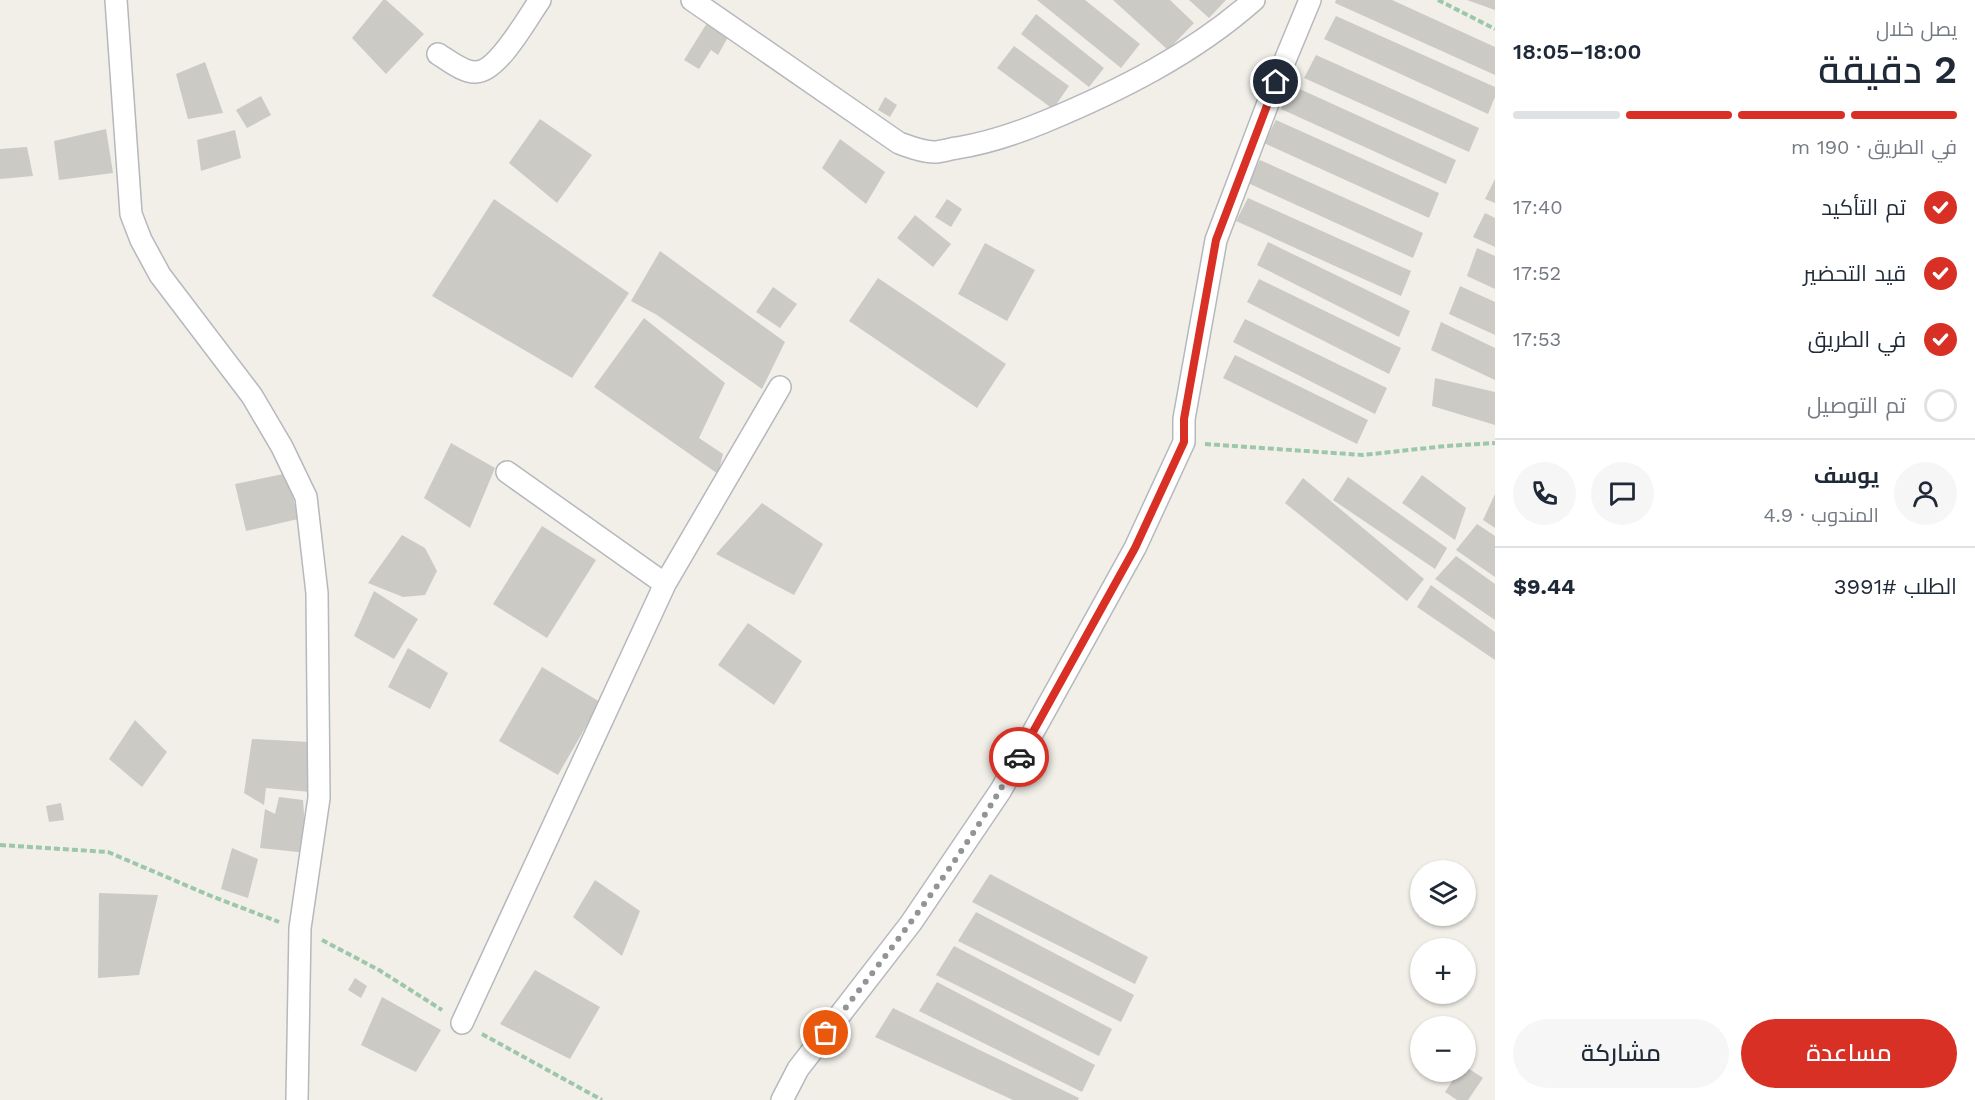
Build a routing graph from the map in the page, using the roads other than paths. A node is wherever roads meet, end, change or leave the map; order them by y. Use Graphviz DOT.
graph roads {
  1 [pos="116,0"];
  2 [pos="540,0"];
  3 [pos="692,0"];
  4 [pos="1254,0"];
  5 [pos="1310,0"];
  6 [pos="438,54"];
  7 [pos="780,387"];
  8 [pos="507,472"];
  9 [pos="665,584"];
  10 [pos="462,1023"];
  11 [pos="297,1100"];
  12 [pos="782,1100"];
  1 -- 11 [label="street"];
  2 -- 6 [label="street"];
  3 -- 4 [label="street"];
  5 -- 12 [label="street"];
  7 -- 9 [label="street"];
  8 -- 9 [label="street"];
  9 -- 10 [label="street"];
}
